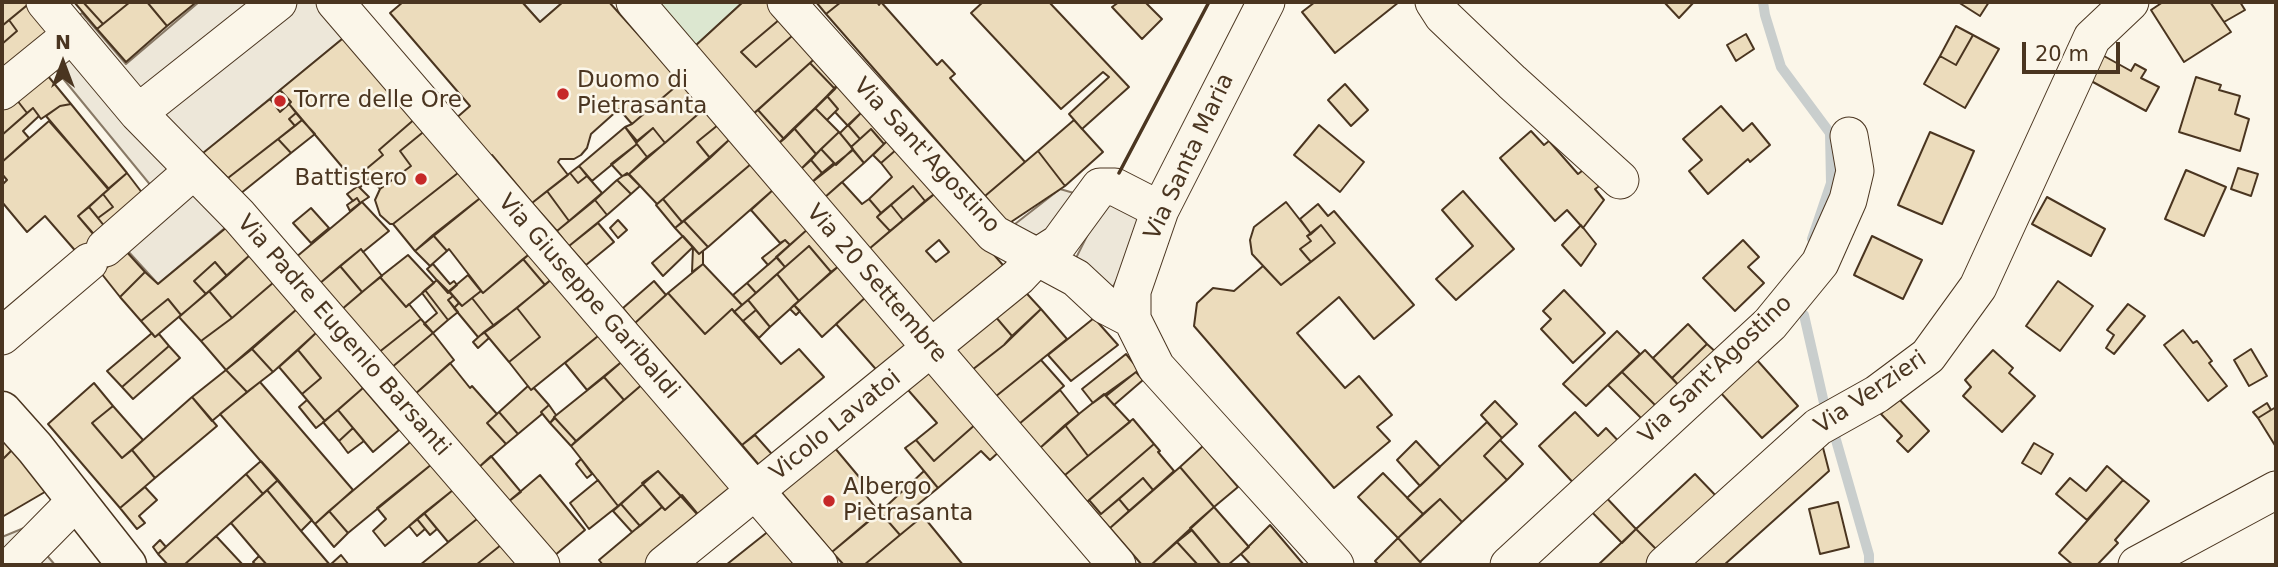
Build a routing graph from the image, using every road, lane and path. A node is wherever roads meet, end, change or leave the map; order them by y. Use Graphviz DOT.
graph roads {
  1 [pos="45,2"];
  2 [pos="278,2"];
  3 [pos="635,2"];
  4 [pos="786,2"];
  5 [pos="1266,2"];
  6 [pos="1434,2"];
  7 [pos="2130,2"];
  8 [pos="346,15"];
  9 [pos="72,34"];
  10 [pos="2,91"];
  11 [pos="138,113"];
  12 [pos="1849,136"];
  13 [pos="194,170"];
  14 [pos="1620,180"];
  15 [pos="1160,210"];
  16 [pos="1037,257"];
  17 [pos="1132,319"];
  18 [pos="2,336"];
  19 [pos="931,348"];
  20 [pos="2,411"];
  21 [pos="2276,490"];
  22 [pos="757,491"];
  23 [pos="76,501"];
  24 [pos="13,565"];
  25 [pos="128,565"];
  26 [pos="541,565"];
  27 [pos="664,565"];
  28 [pos="819,565"];
  29 [pos="1117,565"];
  30 [pos="1335,565"];
  31 [pos="1509,565"];
  32 [pos="1665,565"];
  33 [pos="2137,565"];
  1 -- 9 [label="street, Via Padre Eugenio Barsanti"];
  2 -- 11 [label="street"];
  3 -- 19 [label="street, Via 20 Settembre"];
  4 -- 16 [label="street, Via Sant'Agostino"];
  5 -- 15 [label="street, Via Santa Maria"];
  6 -- 14 [label="street"];
  7 -- 32 [label="street, Via Verzieri"];
  8 -- 22 [label="street, Via Giuseppe Garibaldi"];
  9 -- 10 [label="street"];
  9 -- 11 [label="street, Via Padre Eugenio Barsanti"];
  11 -- 13 [label="street, Via Padre Eugenio Barsanti"];
  12 -- 31 [label="street, Via Sant'Agostino"];
  13 -- 18 [label="street"];
  13 -- 26 [label="street, Via Padre Eugenio Barsanti"];
  15 -- 16 [label="street, Vicolo Lavatoi"];
  15 -- 17 [label="street, Via Santa Maria"];
  16 -- 17 [label="street, Via Sant'Agostino"];
  16 -- 19 [label="street, Vicolo Lavatoi"];
  17 -- 30 [label="street"];
  19 -- 22 [label="street, Vicolo Lavatoi"];
  19 -- 29 [label="street, Via 20 Settembre"];
  20 -- 23 [label="main road"];
  21 -- 33 [label="street"];
  22 -- 27 [label="street, Vicolo Lavatoi"];
  22 -- 28 [label="street, Via Giuseppe Garibaldi"];
  23 -- 24 [label="street"];
  23 -- 25 [label="main road"];
}
